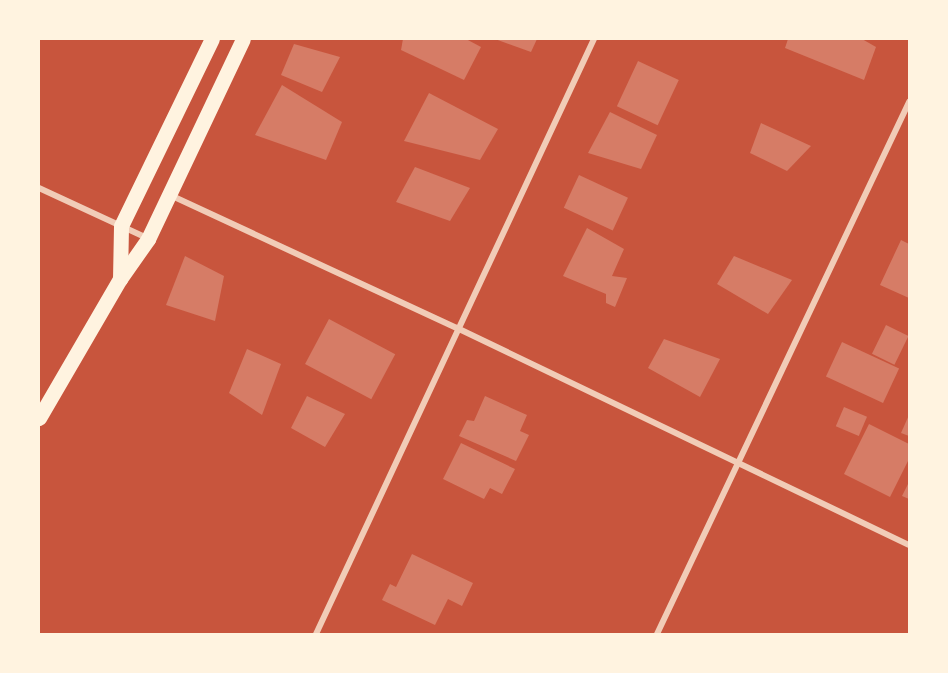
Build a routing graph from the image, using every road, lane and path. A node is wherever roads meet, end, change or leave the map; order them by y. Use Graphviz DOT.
graph roads {
  1 [pos="212,39"];
  2 [pos="243,39"];
  3 [pos="594,39"];
  4 [pos="909,102"];
  5 [pos="39,188"];
  6 [pos="170,195"];
  7 [pos="121,226"];
  8 [pos="148,239"];
  9 [pos="120,279"];
  10 [pos="458,328"];
  11 [pos="39,417"];
  12 [pos="737,465"];
  13 [pos="909,545"];
  14 [pos="316,634"];
  15 [pos="657,634"];
  1 -- 7 [label="main road"];
  2 -- 6 [label="main road"];
  3 -- 10 [label="street"];
  4 -- 12 [label="street"];
  5 -- 7 [label="street"];
  6 -- 8 [label="main road"];
  6 -- 10 [label="street"];
  7 -- 8 [label="street"];
  7 -- 9 [label="main road"];
  8 -- 9 [label="main road"];
  9 -- 11 [label="main road"];
  10 -- 12 [label="street"];
  10 -- 14 [label="street"];
  12 -- 13 [label="street"];
  12 -- 15 [label="street"];
}
